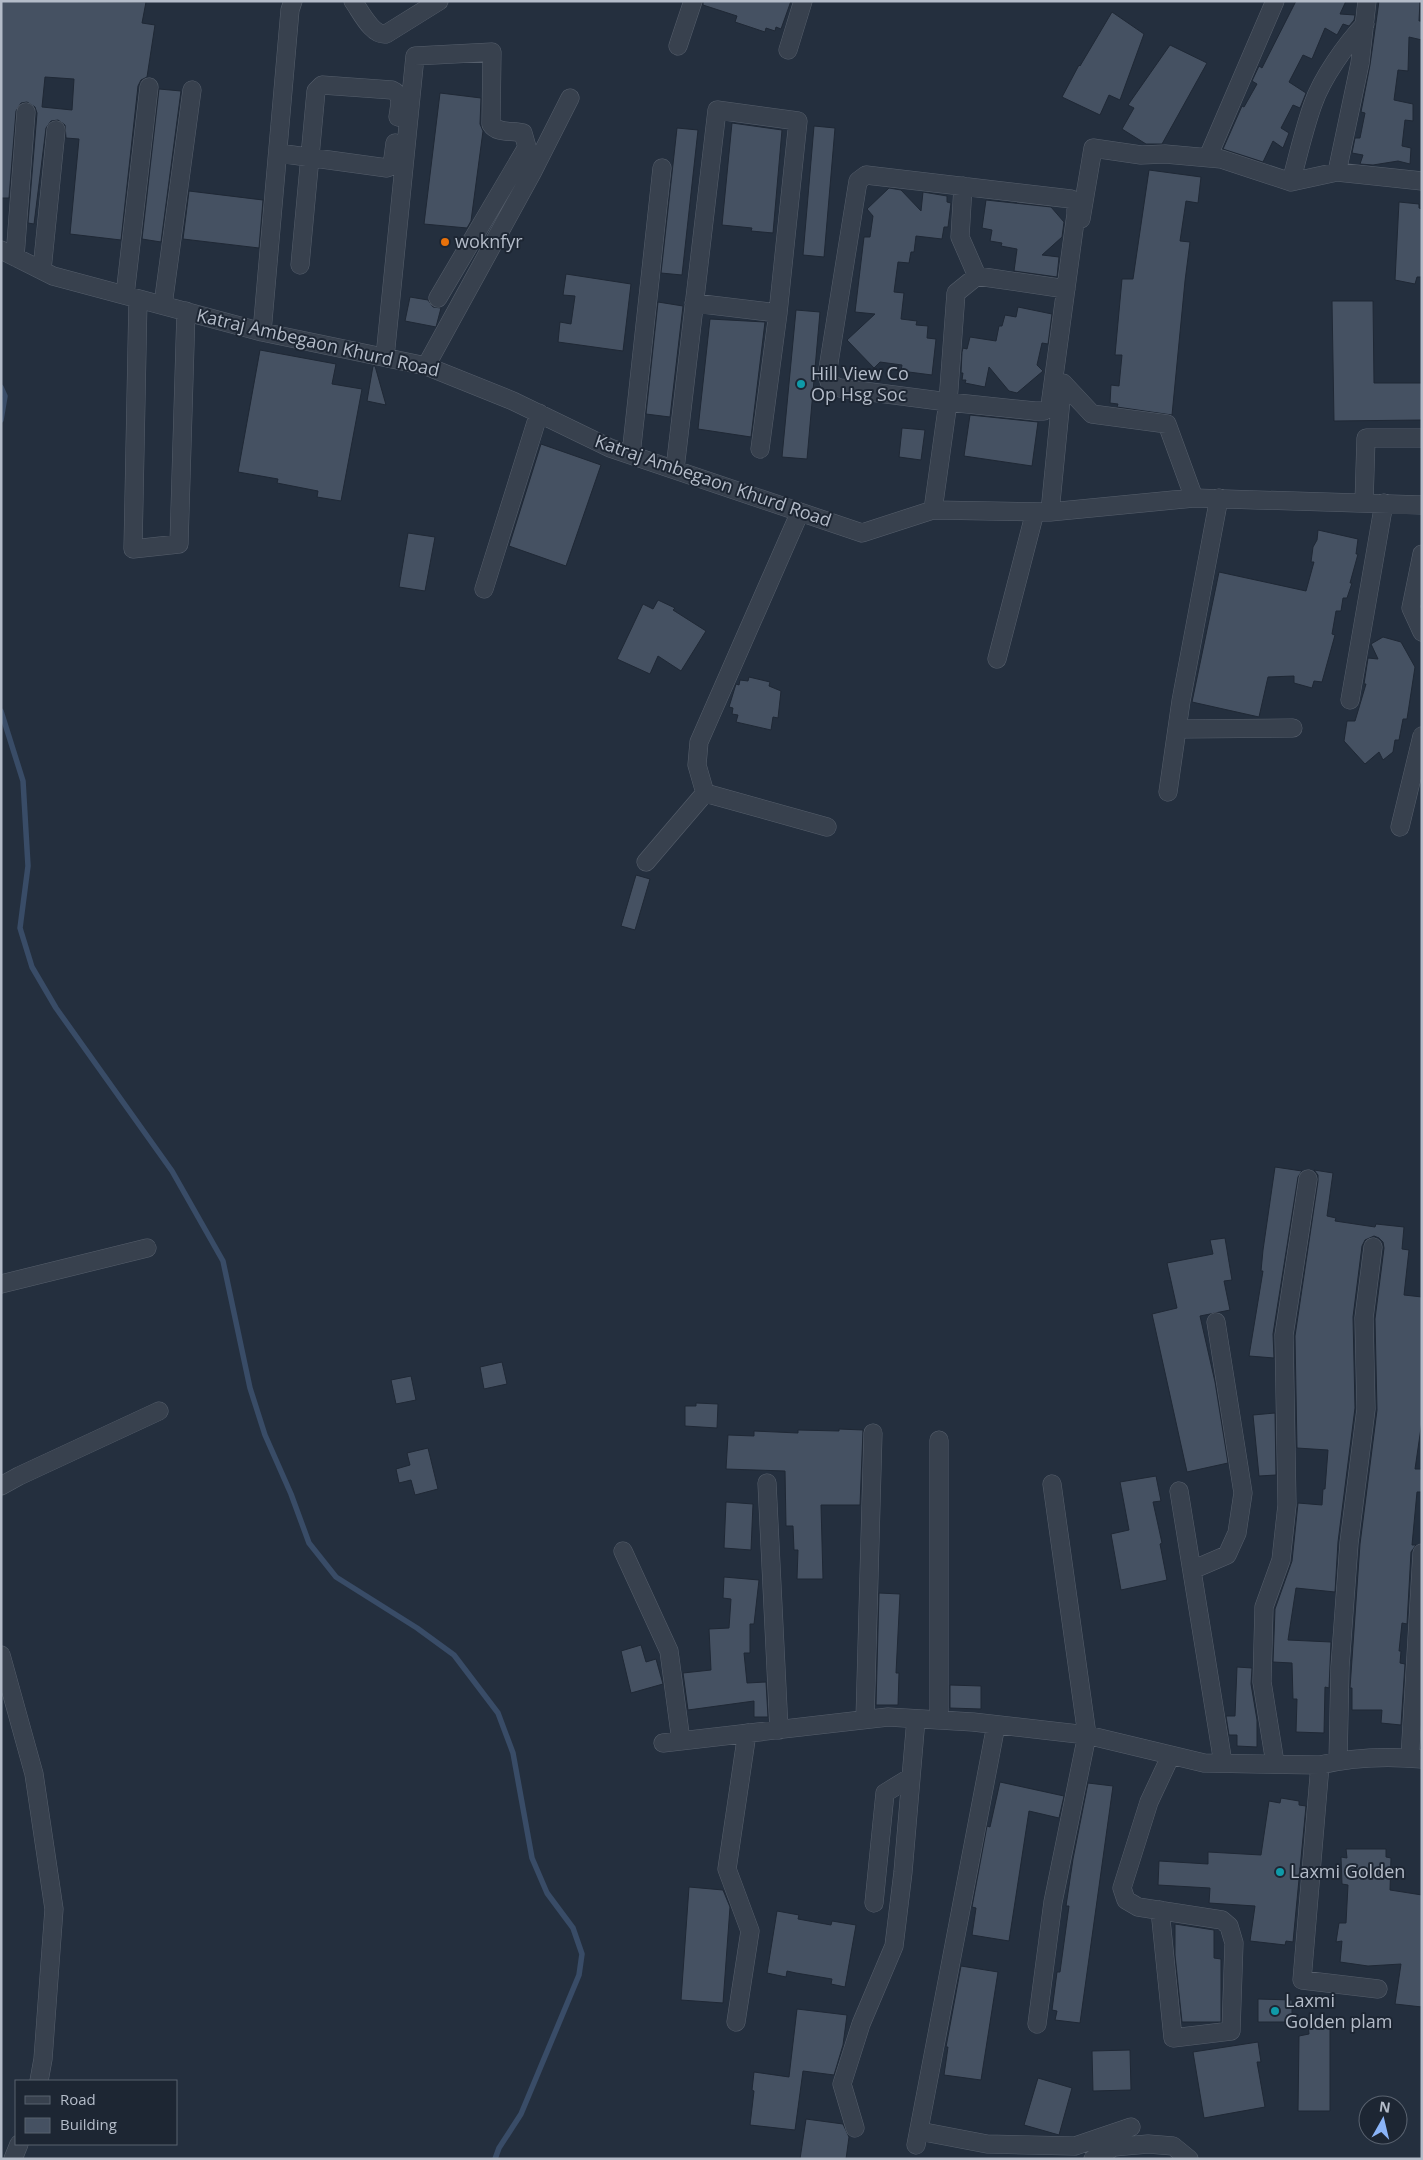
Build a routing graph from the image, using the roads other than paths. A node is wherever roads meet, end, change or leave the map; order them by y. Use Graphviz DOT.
graph roads {
  1 [pos="293,1"];
  2 [pos="354,1"];
  3 [pos="439,1"];
  4 [pos="693,1"];
  5 [pos="803,1"];
  6 [pos="1275,1"];
  7 [pos="1368,1"];
  8 [pos="1365,24"];
  9 [pos="678,46"];
  10 [pos="788,50"];
  11 [pos="149,88"];
  12 [pos="192,90"];
  13 [pos="570,98"];
  14 [pos="26,112"];
  15 [pos="56,130"];
  16 [pos="278,153"];
  17 [pos="1208,157"];
  18 [pos="310,158"];
  19 [pos="662,168"];
  20 [pos="1337,172"];
  21 [pos="1422,181"];
  22 [pos="1291,182"];
  23 [pos="963,186"];
  24 [pos="8,253"];
  25 [pos="300,265"];
  26 [pos="42,270"];
  27 [pos="977,276"];
  28 [pos="1066,289"];
  29 [pos="132,297"];
  30 [pos="438,298"];
  31 [pos="694,304"];
  32 [pos="163,305"];
  33 [pos="186,312"];
  34 [pos="778,313"];
  35 [pos="262,332"];
  36 [pos="385,357"];
  37 [pos="426,366"];
  38 [pos="1063,383"];
  39 [pos="948,402"];
  40 [pos="539,413"];
  41 [pos="1422,438"];
  42 [pos="760,449"];
  43 [pos="631,455"];
  44 [pos="675,469"];
  45 [pos="1194,498"];
  46 [pos="1219,498"];
  47 [pos="1364,503"];
  48 [pos="1384,504"];
  49 [pos="1422,505"];
  50 [pos="933,510"];
  51 [pos="800,512"];
  52 [pos="1042,512"];
  53 [pos="1422,554"];
  54 [pos="484,589"];
  55 [pos="1422,632"];
  56 [pos="997,659"];
  57 [pos="1350,700"];
  58 [pos="1292,728"];
  59 [pos="1177,729"];
  60 [pos="1422,736"];
  61 [pos="1168,792"];
  62 [pos="705,794"];
  63 [pos="828,827"];
  64 [pos="1400,827"];
  65 [pos="646,862"];
  66 [pos="1308,1179"];
  67 [pos="1373,1247"];
  68 [pos="147,1248"];
  69 [pos="1,1284"];
  70 [pos="1216,1322"];
  71 [pos="160,1411"];
  72 [pos="873,1434"];
  73 [pos="939,1440"];
  74 [pos="767,1482"];
  75 [pos="1052,1484"];
  76 [pos="1,1486"];
  77 [pos="1179,1491"];
  78 [pos="623,1551"];
  79 [pos="1422,1553"];
  80 [pos="1192,1570"];
  81 [pos="1,1655"];
  82 [pos="916,1718"];
  83 [pos="865,1719"];
  84 [pos="938,1720"];
  85 [pos="996,1725"];
  86 [pos="779,1730"];
  87 [pos="747,1733"];
  88 [pos="1087,1735"];
  89 [pos="681,1741"];
  90 [pos="662,1743"];
  91 [pos="1171,1755"];
  92 [pos="1416,1758"];
  93 [pos="1338,1761"];
  94 [pos="1223,1763"];
  95 [pos="1275,1763"];
  96 [pos="1320,1765"];
  97 [pos="911,1777"];
  98 [pos="874,1903"];
  99 [pos="1160,1910"];
  100 [pos="1378,1989"];
  101 [pos="736,2022"];
  102 [pos="1037,2024"];
  103 [pos="39,2080"];
  104 [pos="1131,2127"];
  105 [pos="855,2128"];
  106 [pos="19,2145"];
  107 [pos="13,2159"];
  108 [pos="1093,2159"];
  109 [pos="1189,2159"];
  1 -- 16 [label="street"];
  2 -- 3 [label="street"];
  4 -- 9 [label="street"];
  5 -- 10 [label="street"];
  6 -- 17 [label="street"];
  7 -- 8 [label="street"];
  8 -- 20 [label="street"];
  8 -- 22 [label="street"];
  11 -- 29 [label="street"];
  12 -- 32 [label="street"];
  13 -- 37 [label="street"];
  14 -- 24 [label="street"];
  15 -- 26 [label="street"];
  16 -- 18 [label="street"];
  16 -- 35 [label="street"];
  17 -- 22 [label="street"];
  17 -- 38 [label="street"];
  18 -- 18 [label="street"];
  18 -- 25 [label="street"];
  19 -- 43 [label="street"];
  20 -- 21 [label="street"];
  20 -- 22 [label="street"];
  23 -- 27 [label="street"];
  23 -- 28 [label="street"];
  23 -- 39 [label="street"];
  24 -- 26 [label="street, Katraj Ambegaon Khurd Road"];
  26 -- 29 [label="street, Katraj Ambegaon Khurd Road"];
  27 -- 28 [label="street"];
  27 -- 39 [label="street"];
  28 -- 39 [label="street"];
  29 -- 32 [label="street, Katraj Ambegaon Khurd Road"];
  29 -- 33 [label="street"];
  30 -- 36 [label="street"];
  31 -- 34 [label="street"];
  31 -- 34 [label="street"];
  31 -- 44 [label="street"];
  32 -- 33 [label="street, Katraj Ambegaon Khurd Road"];
  33 -- 35 [label="street, Katraj Ambegaon Khurd Road"];
  34 -- 42 [label="street"];
  35 -- 36 [label="street, Katraj Ambegaon Khurd Road"];
  36 -- 37 [label="street, Katraj Ambegaon Khurd Road"];
  37 -- 40 [label="street, Katraj Ambegaon Khurd Road"];
  38 -- 45 [label="street"];
  38 -- 52 [label="street"];
  39 -- 50 [label="street"];
  40 -- 43 [label="street, Katraj Ambegaon Khurd Road"];
  40 -- 54 [label="street"];
  41 -- 47 [label="street"];
  43 -- 44 [label="street, Katraj Ambegaon Khurd Road"];
  44 -- 51 [label="street, Katraj Ambegaon Khurd Road"];
  45 -- 46 [label="street, Katraj Ambegaon Khurd Road"];
  45 -- 52 [label="street, Katraj Ambegaon Khurd Road"];
  46 -- 47 [label="street, Katraj Ambegaon Khurd Road"];
  46 -- 59 [label="street"];
  47 -- 48 [label="street, Katraj Ambegaon Khurd Road"];
  48 -- 49 [label="street, Katraj Ambegaon Khurd Road"];
  48 -- 57 [label="street"];
  50 -- 51 [label="street, Katraj Ambegaon Khurd Road"];
  50 -- 52 [label="street, Katraj Ambegaon Khurd Road"];
  51 -- 62 [label="street"];
  52 -- 56 [label="street"];
  53 -- 55 [label="street"];
  58 -- 59 [label="street"];
  59 -- 61 [label="street"];
  60 -- 64 [label="street"];
  62 -- 63 [label="street"];
  62 -- 65 [label="street"];
  66 -- 95 [label="street"];
  67 -- 93 [label="street"];
  68 -- 69 [label="street"];
  70 -- 80 [label="street"];
  71 -- 76 [label="street"];
  72 -- 83 [label="street"];
  73 -- 84 [label="street"];
  74 -- 86 [label="street"];
  75 -- 88 [label="street"];
  77 -- 80 [label="street"];
  78 -- 89 [label="street"];
  79 -- 92 [label="street"];
  80 -- 94 [label="street"];
  81 -- 103 [label="street"];
  82 -- 83 [label="street"];
  82 -- 84 [label="street"];
  82 -- 97 [label="street"];
  83 -- 86 [label="street"];
  84 -- 85 [label="street"];
  85 -- 88 [label="street"];
  85 -- 104 [label="street"];
  86 -- 87 [label="street"];
  87 -- 89 [label="street"];
  87 -- 101 [label="street"];
  88 -- 91 [label="street"];
  88 -- 102 [label="street"];
  89 -- 90 [label="street"];
  91 -- 94 [label="street"];
  91 -- 99 [label="street"];
  92 -- 93 [label="street"];
  93 -- 96 [label="street"];
  94 -- 95 [label="street"];
  95 -- 96 [label="street"];
  96 -- 100 [label="street"];
  97 -- 98 [label="street"];
  97 -- 105 [label="street"];
  99 -- 99 [label="street"];
  106 -- 107 [label="street"];
  108 -- 109 [label="street"];
}
